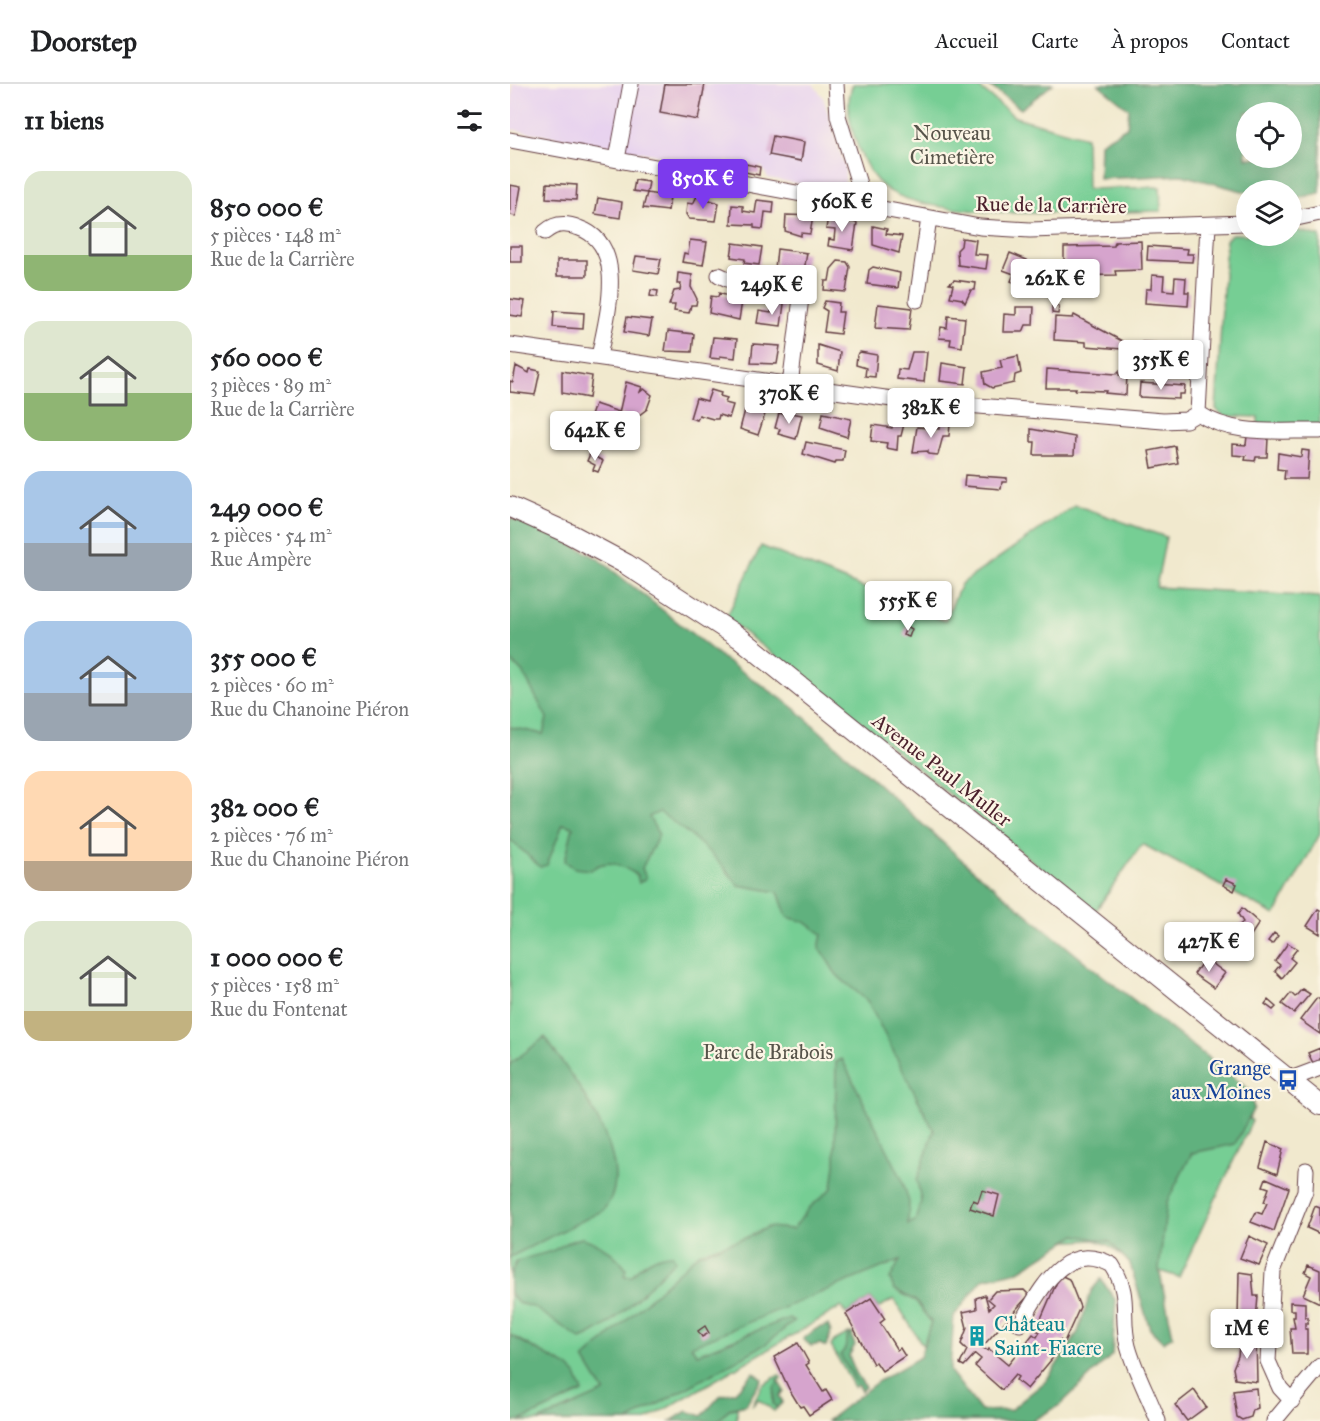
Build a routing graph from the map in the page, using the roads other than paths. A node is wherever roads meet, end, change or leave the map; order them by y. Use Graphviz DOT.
graph roads {
  1 [pos="631,84"];
  2 [pos="836,84"];
  3 [pos="510,140"];
  4 [pos="617,159"];
  5 [pos="856,204"];
  6 [pos="1319,215"];
  7 [pos="929,218"];
  8 [pos="1302,218"];
  9 [pos="1236,224"];
  10 [pos="1208,225"];
  11 [pos="545,232"];
  12 [pos="719,275"];
  13 [pos="917,300"];
  14 [pos="510,345"];
  15 [pos="599,357"];
  16 [pos="790,385"];
  17 [pos="1198,413"];
  18 [pos="1320,431"];
  19 [pos="510,507"];
  20 [pos="1320,1068"];
  21 [pos="1288,1080"];
  22 [pos="1320,1105"];
  23 [pos="1306,1170"];
  24 [pos="1020,1324"];
  25 [pos="1320,1366"];
  26 [pos="1292,1401"];
  27 [pos="1158,1421"];
  28 [pos="1274,1421"];
  1 -- 4 [label="street"];
  2 -- 5 [label="street"];
  3 -- 4 [label="street, Rue de la Carrière"];
  4 -- 5 [label="street, Rue de la Carrière"];
  5 -- 7 [label="street, Rue de la Carrière"];
  6 -- 8 [label="street"];
  7 -- 10 [label="street, Rue de la Carrière"];
  7 -- 13 [label="street"];
  9 -- 10 [label="street, Rue de la Carrière"];
  10 -- 17 [label="street"];
  11 -- 15 [label="street"];
  12 -- 16 [label="street"];
  14 -- 15 [label="street"];
  15 -- 16 [label="street"];
  16 -- 17 [label="street"];
  17 -- 18 [label="street"];
  19 -- 21 [label="main road, Avenue Paul Muller"];
  20 -- 21 [label="street"];
  21 -- 22 [label="main road, Avenue Paul Muller"];
  23 -- 26 [label="street"];
  24 -- 27 [label="street"];
  25 -- 26 [label="street"];
  26 -- 28 [label="street"];
}
